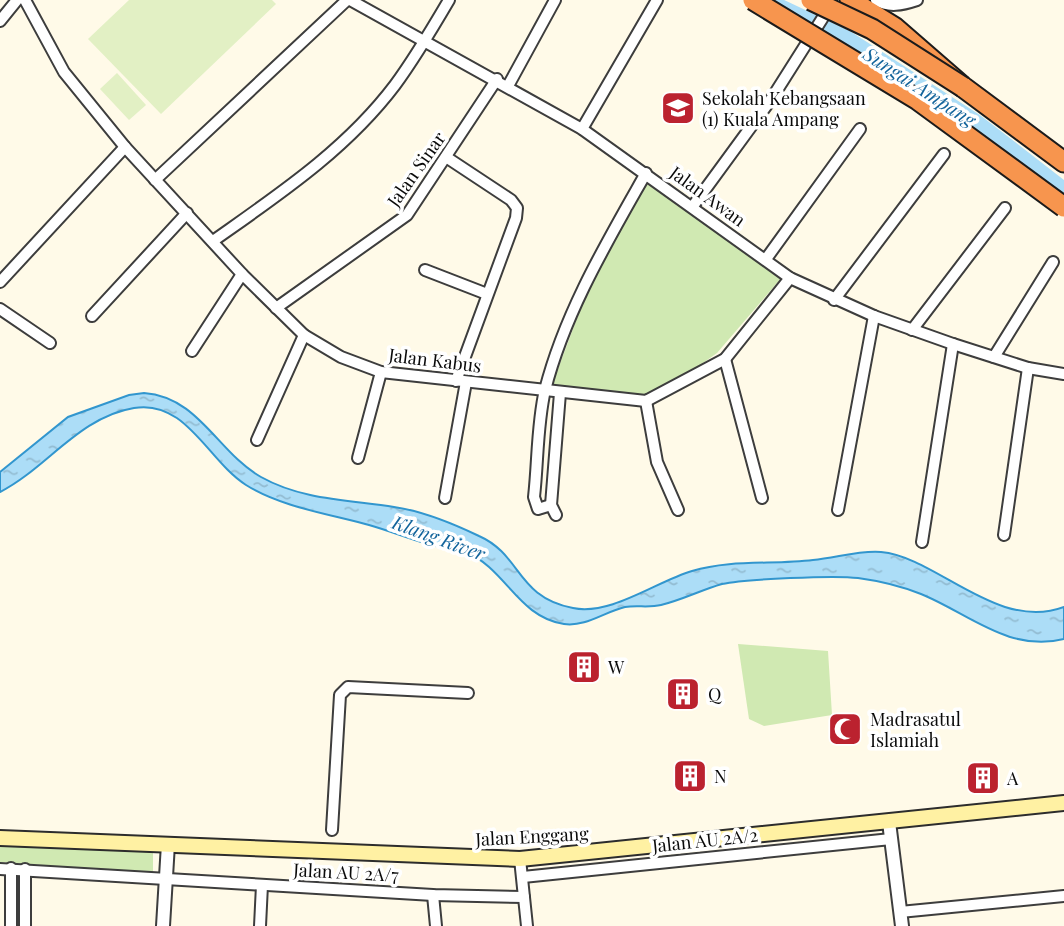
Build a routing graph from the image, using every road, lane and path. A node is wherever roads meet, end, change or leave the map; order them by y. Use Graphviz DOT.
graph roads {
  1 [pos="17,0"];
  2 [pos="25,0"];
  3 [pos="349,0"];
  4 [pos="449,0"];
  5 [pos="555,0"];
  6 [pos="657,0"];
  7 [pos="752,0"];
  8 [pos="811,0"];
  9 [pos="876,0"];
  10 [pos="917,0"];
  11 [pos="839,2"];
  12 [pos="0,21"];
  13 [pos="425,41"];
  14 [pos="497,79"];
  15 [pos="508,86"];
  16 [pos="963,87"];
  17 [pos="860,129"];
  18 [pos="582,130"];
  19 [pos="125,147"];
  20 [pos="944,154"];
  21 [pos="446,157"];
  22 [pos="1064,162"];
  23 [pos="646,173"];
  24 [pos="155,180"];
  25 [pos="692,206"];
  26 [pos="1064,207"];
  27 [pos="1005,208"];
  28 [pos="187,213"];
  29 [pos="213,241"];
  30 [pos="766,259"];
  31 [pos="1053,262"];
  32 [pos="425,270"];
  33 [pos="243,274"];
  34 [pos="790,278"];
  35 [pos="0,282"];
  36 [pos="487,294"];
  37 [pos="834,300"];
  38 [pos="276,308"];
  39 [pos="0,309"];
  40 [pos="92,316"];
  41 [pos="874,316"];
  42 [pos="912,330"];
  43 [pos="304,335"];
  44 [pos="50,343"];
  45 [pos="953,344"];
  46 [pos="192,351"];
  47 [pos="994,357"];
  48 [pos="725,359"];
  49 [pos="1028,368"];
  50 [pos="382,372"];
  51 [pos="1064,374"];
  52 [pos="461,381"];
  53 [pos="545,391"];
  54 [pos="560,393"];
  55 [pos="646,401"];
  56 [pos="257,440"];
  57 [pos="358,458"];
  58 [pos="445,498"];
  59 [pos="762,498"];
  60 [pos="678,510"];
  61 [pos="838,510"];
  62 [pos="1004,535"];
  63 [pos="922,542"];
  64 [pos="468,693"];
  65 [pos="1064,803"];
  66 [pos="889,822"];
  67 [pos="332,830"];
  68 [pos="0,838"];
  69 [pos="891,839"];
  70 [pos="168,844"];
  71 [pos="520,859"];
  72 [pos="6,869"];
  73 [pos="26,869"];
  74 [pos="523,877"];
  75 [pos="166,880"];
  76 [pos="262,885"];
  77 [pos="433,895"];
  78 [pos="524,897"];
  79 [pos="1063,899"];
  80 [pos="900,912"];
  81 [pos="11,926"];
  82 [pos="25,926"];
  83 [pos="163,926"];
  84 [pos="260,926"];
  85 [pos="436,926"];
  86 [pos="527,926"];
  87 [pos="902,926"];
  1 -- 12 [label="street"];
  2 -- 19 [label="street, Jalan Kabus"];
  3 -- 13 [label="street, Jalan Awan"];
  3 -- 24 [label="street"];
  4 -- 13 [label="street"];
  5 -- 15 [label="street"];
  6 -- 18 [label="street"];
  7 -- 26 [label="highway, bridge"];
  8 -- 16 [label="highway, bridge"];
  9 -- 10 [label="street"];
  11 -- 16 [label="highway, bridge"];
  11 -- 25 [label="street"];
  13 -- 14 [label="street, Jalan Awan"];
  13 -- 29 [label="street"];
  14 -- 15 [label="street, Jalan Awan"];
  14 -- 21 [label="street, Jalan Sinar"];
  15 -- 18 [label="street, Jalan Awan"];
  16 -- 22 [label="highway"];
  17 -- 30 [label="street"];
  18 -- 23 [label="street, Jalan Awan"];
  19 -- 24 [label="street, Jalan Kabus"];
  19 -- 35 [label="street"];
  20 -- 37 [label="street"];
  21 -- 36 [label="street"];
  21 -- 38 [label="street, Jalan Sinar"];
  23 -- 25 [label="street, Jalan Awan"];
  23 -- 53 [label="street"];
  24 -- 28 [label="street, Jalan Kabus"];
  25 -- 30 [label="street, Jalan Awan"];
  27 -- 42 [label="street"];
  28 -- 29 [label="street, Jalan Kabus"];
  28 -- 40 [label="street"];
  29 -- 33 [label="street, Jalan Kabus"];
  30 -- 34 [label="street, Jalan Awan"];
  31 -- 47 [label="street"];
  32 -- 36 [label="street"];
  33 -- 38 [label="street, Jalan Kabus"];
  33 -- 46 [label="street"];
  34 -- 37 [label="street, Jalan Awan"];
  34 -- 48 [label="street"];
  36 -- 52 [label="street"];
  37 -- 41 [label="street, Jalan Awan"];
  38 -- 43 [label="street, Jalan Kabus"];
  39 -- 44 [label="street"];
  41 -- 42 [label="street, Jalan Awan"];
  41 -- 61 [label="street"];
  42 -- 45 [label="street, Jalan Awan"];
  43 -- 50 [label="street, Jalan Kabus"];
  43 -- 56 [label="street"];
  45 -- 47 [label="street, Jalan Awan"];
  45 -- 63 [label="street"];
  47 -- 49 [label="street, Jalan Awan"];
  48 -- 55 [label="street"];
  48 -- 59 [label="street"];
  49 -- 51 [label="street, Jalan Awan"];
  49 -- 62 [label="street"];
  50 -- 52 [label="street, Jalan Kabus"];
  50 -- 57 [label="street"];
  52 -- 53 [label="street, Jalan Kabus"];
  52 -- 58 [label="street"];
  53 -- 54 [label="street, Jalan Kabus"];
  53 -- 54 [label="street"];
  54 -- 55 [label="street, Jalan Kabus"];
  55 -- 60 [label="street"];
  64 -- 67 [label="street"];
  65 -- 66 [label="main road, Jalan Enggang"];
  66 -- 69 [label="street"];
  66 -- 71 [label="main road, Jalan Enggang"];
  68 -- 70 [label="main road, Jalan Enggang"];
  69 -- 74 [label="street, Jalan AU 2A/2"];
  69 -- 80 [label="street"];
  70 -- 71 [label="main road, Jalan Enggang"];
  70 -- 75 [label="street"];
  71 -- 74 [label="street"];
  72 -- 73 [label="street, Jalan AU 2A/7"];
  72 -- 81 [label="street"];
  73 -- 75 [label="street, Jalan AU 2A/7"];
  73 -- 82 [label="street"];
  74 -- 78 [label="street"];
  75 -- 76 [label="street, Jalan AU 2A/7"];
  75 -- 83 [label="street"];
  76 -- 77 [label="street, Jalan AU 2A/7"];
  76 -- 84 [label="street"];
  77 -- 78 [label="street, Jalan AU 2A/7"];
  77 -- 85 [label="street"];
  78 -- 86 [label="street"];
  79 -- 80 [label="street"];
  80 -- 87 [label="street"];
}
